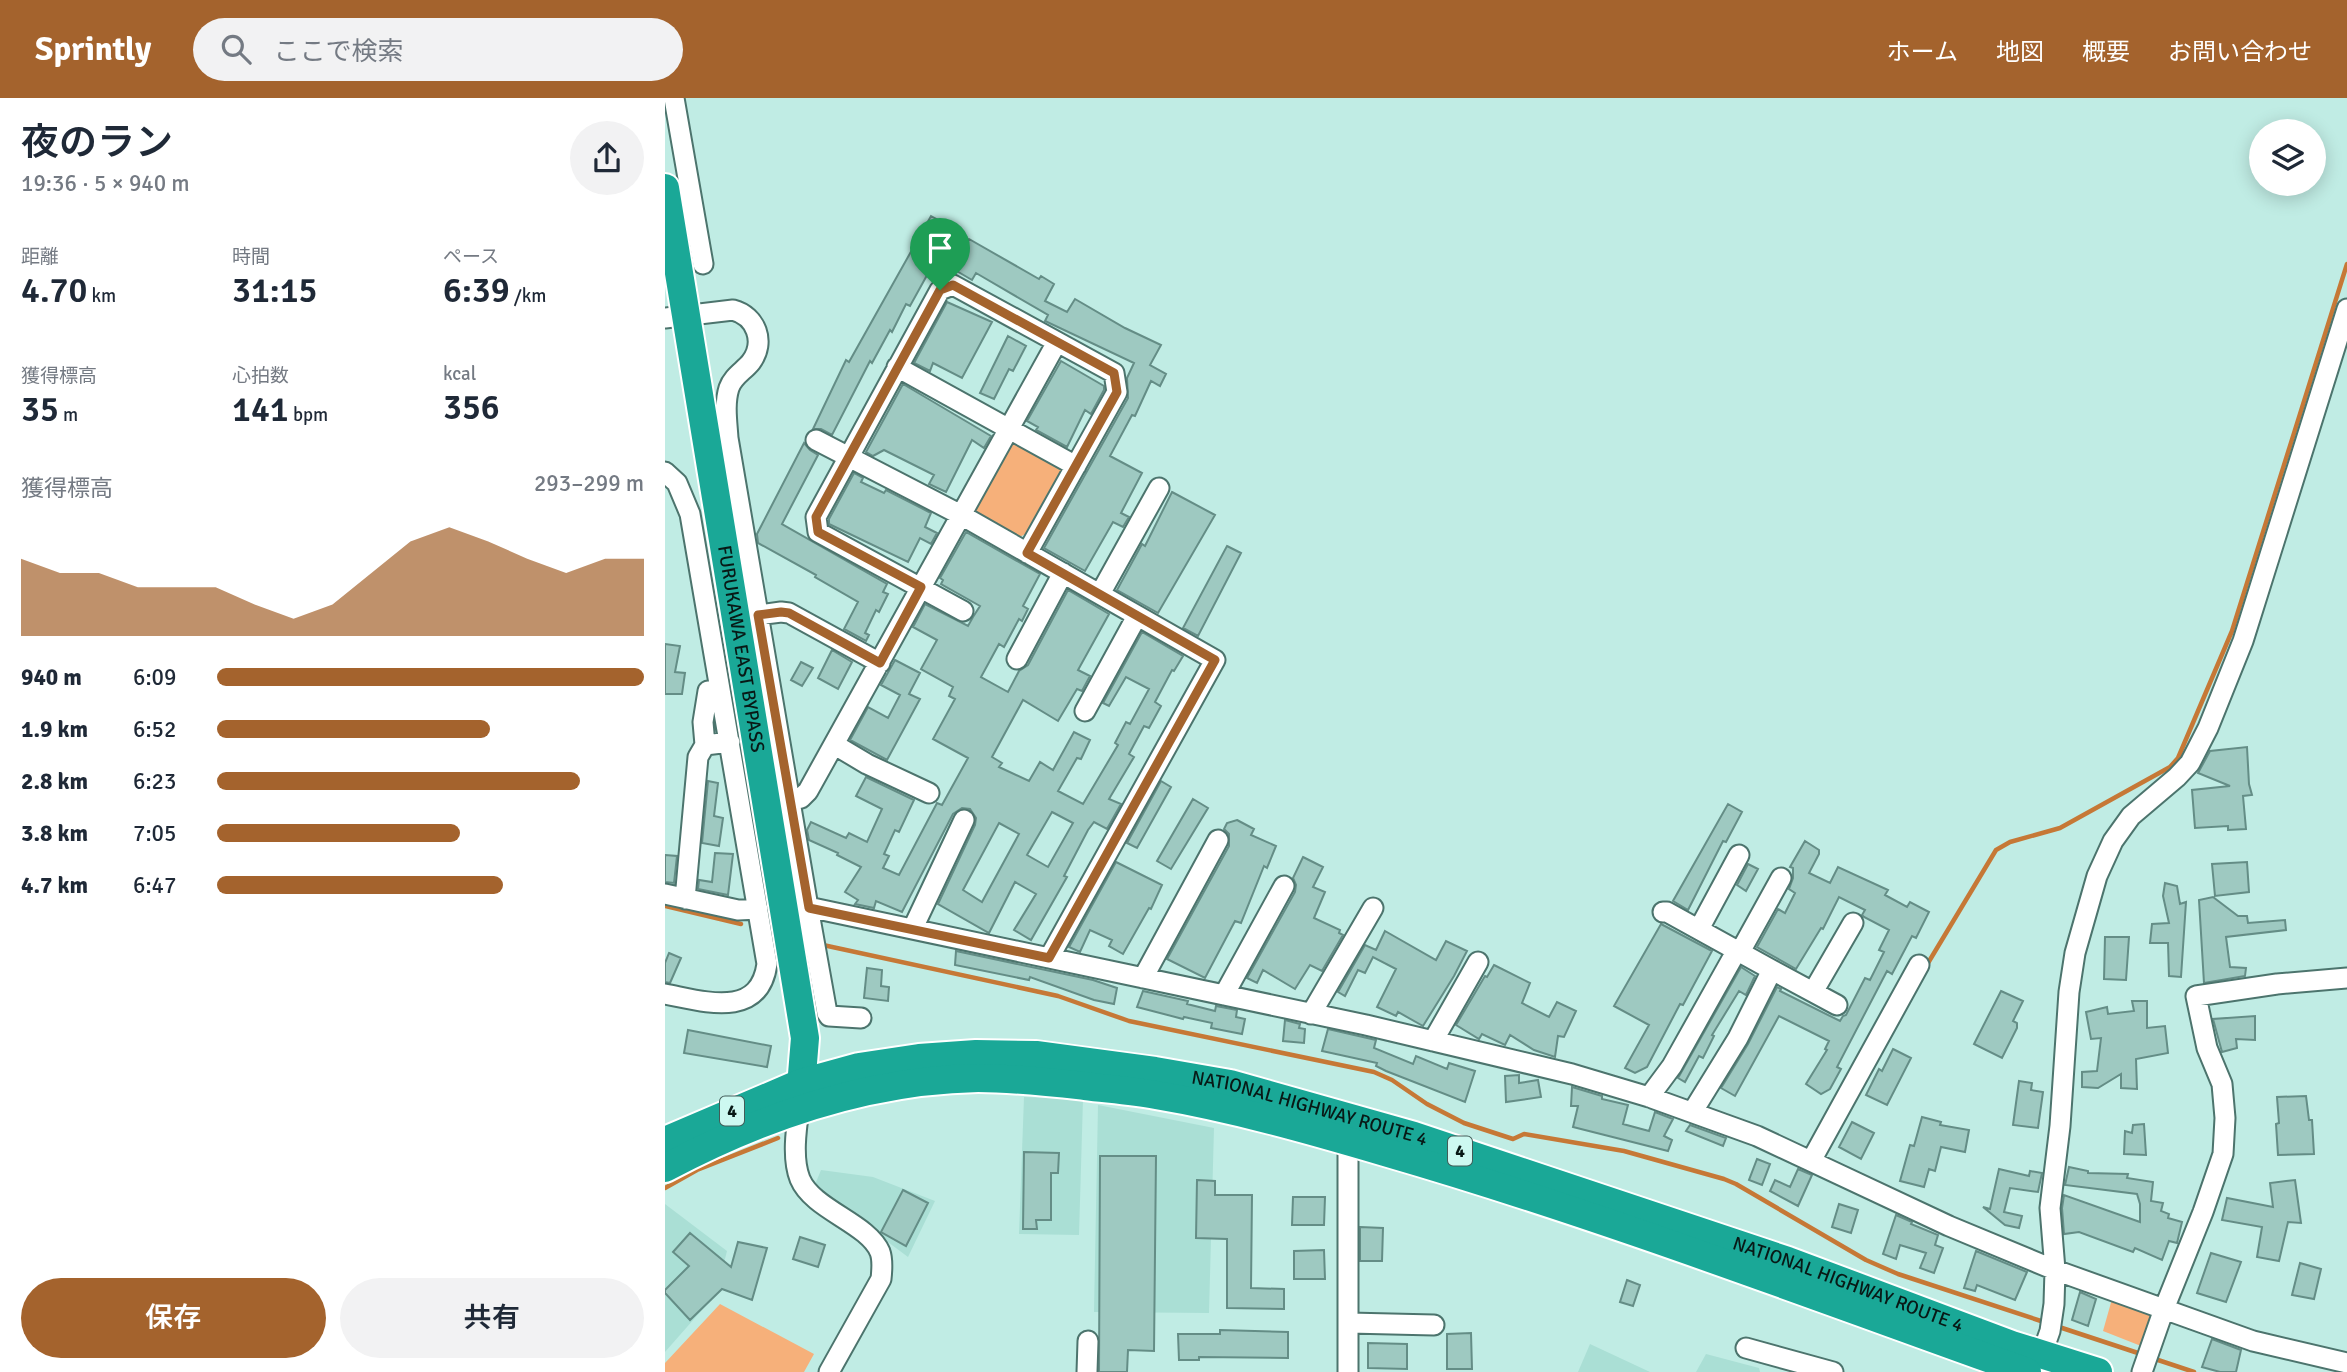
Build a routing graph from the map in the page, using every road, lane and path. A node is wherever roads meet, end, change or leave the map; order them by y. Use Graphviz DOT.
graph roads {
  1 [pos="674,98"];
  2 [pos="665,188"];
  3 [pos="703,264"];
  4 [pos="2347,309"];
  5 [pos="675,316"];
  6 [pos="1057,342"];
  7 [pos="897,367"];
  8 [pos="1009,429"];
  9 [pos="816,440"];
  10 [pos="848,457"];
  11 [pos="1076,466"];
  12 [pos="665,472"];
  13 [pos="1159,488"];
  14 [pos="961,515"];
  15 [pos="1027,553"];
  16 [pos="1063,573"];
  17 [pos="921,587"];
  18 [pos="1100,594"];
  19 [pos="963,611"];
  20 [pos="758,615"];
  21 [pos="1137,616"];
  22 [pos="1017,659"];
  23 [pos="880,663"];
  24 [pos="708,691"];
  25 [pos="1085,711"];
  26 [pos="730,742"];
  27 [pos="705,745"];
  28 [pos="835,745"];
  29 [pos="929,793"];
  30 [pos="789,801"];
  31 [pos="964,820"];
  32 [pos="1218,840"];
  33 [pos="1739,855"];
  34 [pos="1781,878"];
  35 [pos="1284,886"];
  36 [pos="665,894"];
  37 [pos="685,899"];
  38 [pos="809,908"];
  39 [pos="1373,908"];
  40 [pos="758,909"];
  41 [pos="1663,912"];
  42 [pos="1853,923"];
  43 [pos="913,928"];
  44 [pos="1699,929"];
  45 [pos="1738,951"];
  46 [pos="1049,958"];
  47 [pos="1478,961"];
  48 [pos="1919,965"];
  49 [pos="1772,970"];
  50 [pos="1143,978"];
  51 [pos="2347,978"];
  52 [pos="1813,992"];
  53 [pos="665,995"];
  54 [pos="1224,995"];
  55 [pos="1837,1005"];
  56 [pos="1311,1014"];
  57 [pos="861,1018"];
  58 [pos="1433,1041"];
  59 [pos="800,1096"];
  60 [pos="1649,1097"];
  61 [pos="1693,1111"];
  62 [pos="665,1141"];
  63 [pos="1348,1142"];
  64 [pos="1811,1161"];
  65 [pos="665,1168"];
  66 [pos="2055,1270"];
  67 [pos="2164,1309"];
  68 [pos="1349,1324"];
  69 [pos="1434,1325"];
  70 [pos="1088,1341"];
  71 [pos="1746,1348"];
  72 [pos="2041,1349"];
  73 [pos="2145,1362"];
  74 [pos="2347,1363"];
  75 [pos="829,1372"];
  76 [pos="1087,1372"];
  77 [pos="1348,1372"];
  78 [pos="1833,1372"];
  79 [pos="2098,1372"];
  1 -- 3 [label="street"];
  2 -- 5 [label="highway, FURUKAWA EAST BYPASS"];
  4 -- 66 [label="street"];
  5 -- 20 [label="street"];
  5 -- 59 [label="highway, FURUKAWA EAST BYPASS"];
  6 -- 7 [label="street"];
  6 -- 8 [label="street"];
  6 -- 11 [label="street"];
  7 -- 8 [label="street"];
  7 -- 10 [label="street"];
  8 -- 11 [label="street"];
  8 -- 14 [label="street"];
  9 -- 10 [label="street"];
  10 -- 14 [label="street"];
  10 -- 17 [label="street"];
  11 -- 15 [label="street"];
  12 -- 26 [label="street"];
  13 -- 18 [label="street"];
  14 -- 15 [label="street"];
  14 -- 17 [label="street"];
  15 -- 16 [label="street"];
  16 -- 18 [label="street"];
  16 -- 22 [label="street"];
  17 -- 19 [label="street"];
  17 -- 23 [label="street"];
  18 -- 21 [label="street"];
  20 -- 23 [label="street"];
  20 -- 30 [label="street"];
  21 -- 25 [label="street"];
  21 -- 46 [label="street"];
  23 -- 28 [label="street"];
  24 -- 27 [label="street"];
  26 -- 27 [label="street"];
  26 -- 40 [label="street"];
  27 -- 37 [label="street"];
  28 -- 29 [label="street"];
  28 -- 30 [label="street"];
  30 -- 38 [label="street"];
  31 -- 43 [label="street"];
  32 -- 50 [label="street"];
  33 -- 44 [label="street"];
  34 -- 45 [label="street"];
  35 -- 54 [label="street"];
  36 -- 37 [label="street"];
  37 -- 40 [label="street"];
  38 -- 43 [label="street"];
  38 -- 57 [label="street"];
  39 -- 56 [label="street"];
  40 -- 53 [label="street"];
  41 -- 44 [label="street"];
  42 -- 52 [label="street"];
  43 -- 46 [label="street"];
  44 -- 45 [label="street"];
  45 -- 49 [label="street"];
  45 -- 60 [label="street"];
  46 -- 50 [label="street"];
  47 -- 58 [label="street"];
  48 -- 64 [label="street"];
  49 -- 52 [label="street"];
  49 -- 61 [label="street"];
  50 -- 54 [label="street"];
  51 -- 67 [label="street"];
  52 -- 55 [label="street"];
  54 -- 56 [label="street"];
  56 -- 58 [label="street"];
  58 -- 60 [label="street"];
  59 -- 62 [label="highway, NATIONAL HIGHWAY ROUTE 4 / 4"];
  59 -- 63 [label="highway, NATIONAL HIGHWAY ROUTE 4 / 4"];
  59 -- 65 [label="highway, NATIONAL HIGHWAY ROUTE 4 / 4"];
  59 -- 72 [label="highway, NATIONAL HIGHWAY ROUTE 4 / 4"];
  59 -- 75 [label="street"];
  60 -- 61 [label="street"];
  61 -- 64 [label="street"];
  63 -- 68 [label="street"];
  63 -- 72 [label="highway, NATIONAL HIGHWAY ROUTE 4 / 4"];
  64 -- 66 [label="street"];
  66 -- 67 [label="street"];
  66 -- 72 [label="street"];
  67 -- 73 [label="street"];
  67 -- 74 [label="street"];
  68 -- 69 [label="street"];
  68 -- 77 [label="street"];
  70 -- 76 [label="street"];
  71 -- 78 [label="street"];
  72 -- 79 [label="highway, NATIONAL HIGHWAY ROUTE 4 / 4"];
}
